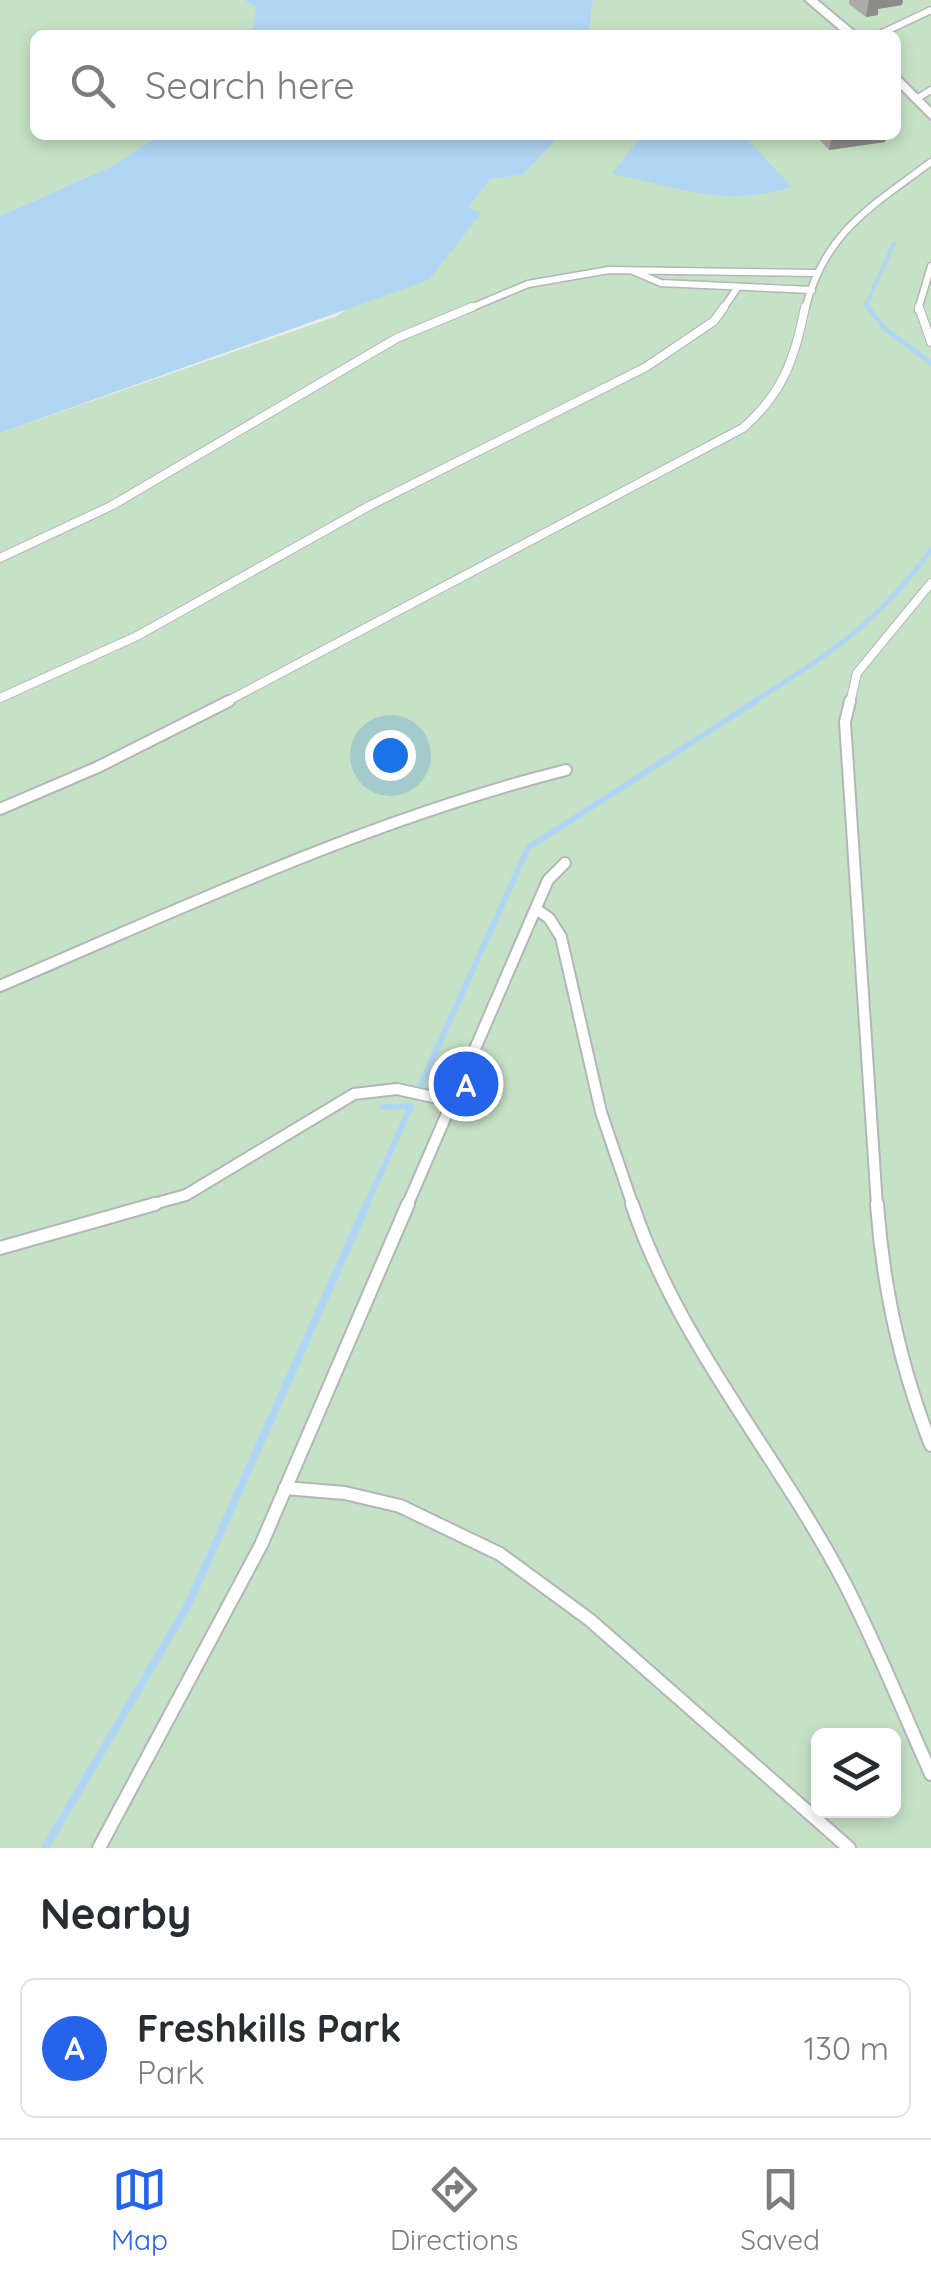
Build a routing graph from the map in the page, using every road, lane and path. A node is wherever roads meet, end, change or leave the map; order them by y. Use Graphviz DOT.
graph roads {
  1 [pos="810,0"];
  2 [pos="930,11"];
  3 [pos="847,30"];
  4 [pos="889,30"];
  5 [pos="901,82"];
  6 [pos="931,90"];
  7 [pos="916,99"];
  8 [pos="931,114"];
  9 [pos="931,162"];
  10 [pos="931,266"];
  11 [pos="632,270"];
  12 [pos="816,273"];
  13 [pos="738,287"];
  14 [pos="812,290"];
  15 [pos="931,342"];
  16 [pos="0,558"];
  17 [pos="931,583"];
  18 [pos="0,698"];
  19 [pos="566,770"];
  20 [pos="0,809"];
  21 [pos="565,863"];
  22 [pos="536,908"];
  23 [pos="0,986"];
  24 [pos="451,1101"];
  25 [pos="0,1248"];
  26 [pos="931,1445"];
  27 [pos="285,1488"];
  28 [pos="931,1774"];
  29 [pos="98,1848"];
  30 [pos="849,1848"];
  1 -- 3 [label="street"];
  2 -- 4 [label="lane"];
  5 -- 7 [label="street"];
  6 -- 7 [label="lane"];
  7 -- 8 [label="street"];
  9 -- 12 [label="lane"];
  10 -- 15 [label="lane"];
  11 -- 12 [label="lane"];
  11 -- 13 [label="lane"];
  11 -- 16 [label="lane"];
  12 -- 14 [label="lane"];
  13 -- 14 [label="lane"];
  13 -- 18 [label="lane"];
  14 -- 20 [label="lane"];
  17 -- 26 [label="lane"];
  19 -- 23 [label="lane"];
  21 -- 22 [label="lane"];
  22 -- 24 [label="lane"];
  22 -- 28 [label="lane"];
  24 -- 25 [label="lane"];
  24 -- 27 [label="lane"];
  27 -- 29 [label="lane"];
  27 -- 30 [label="lane"];
}
